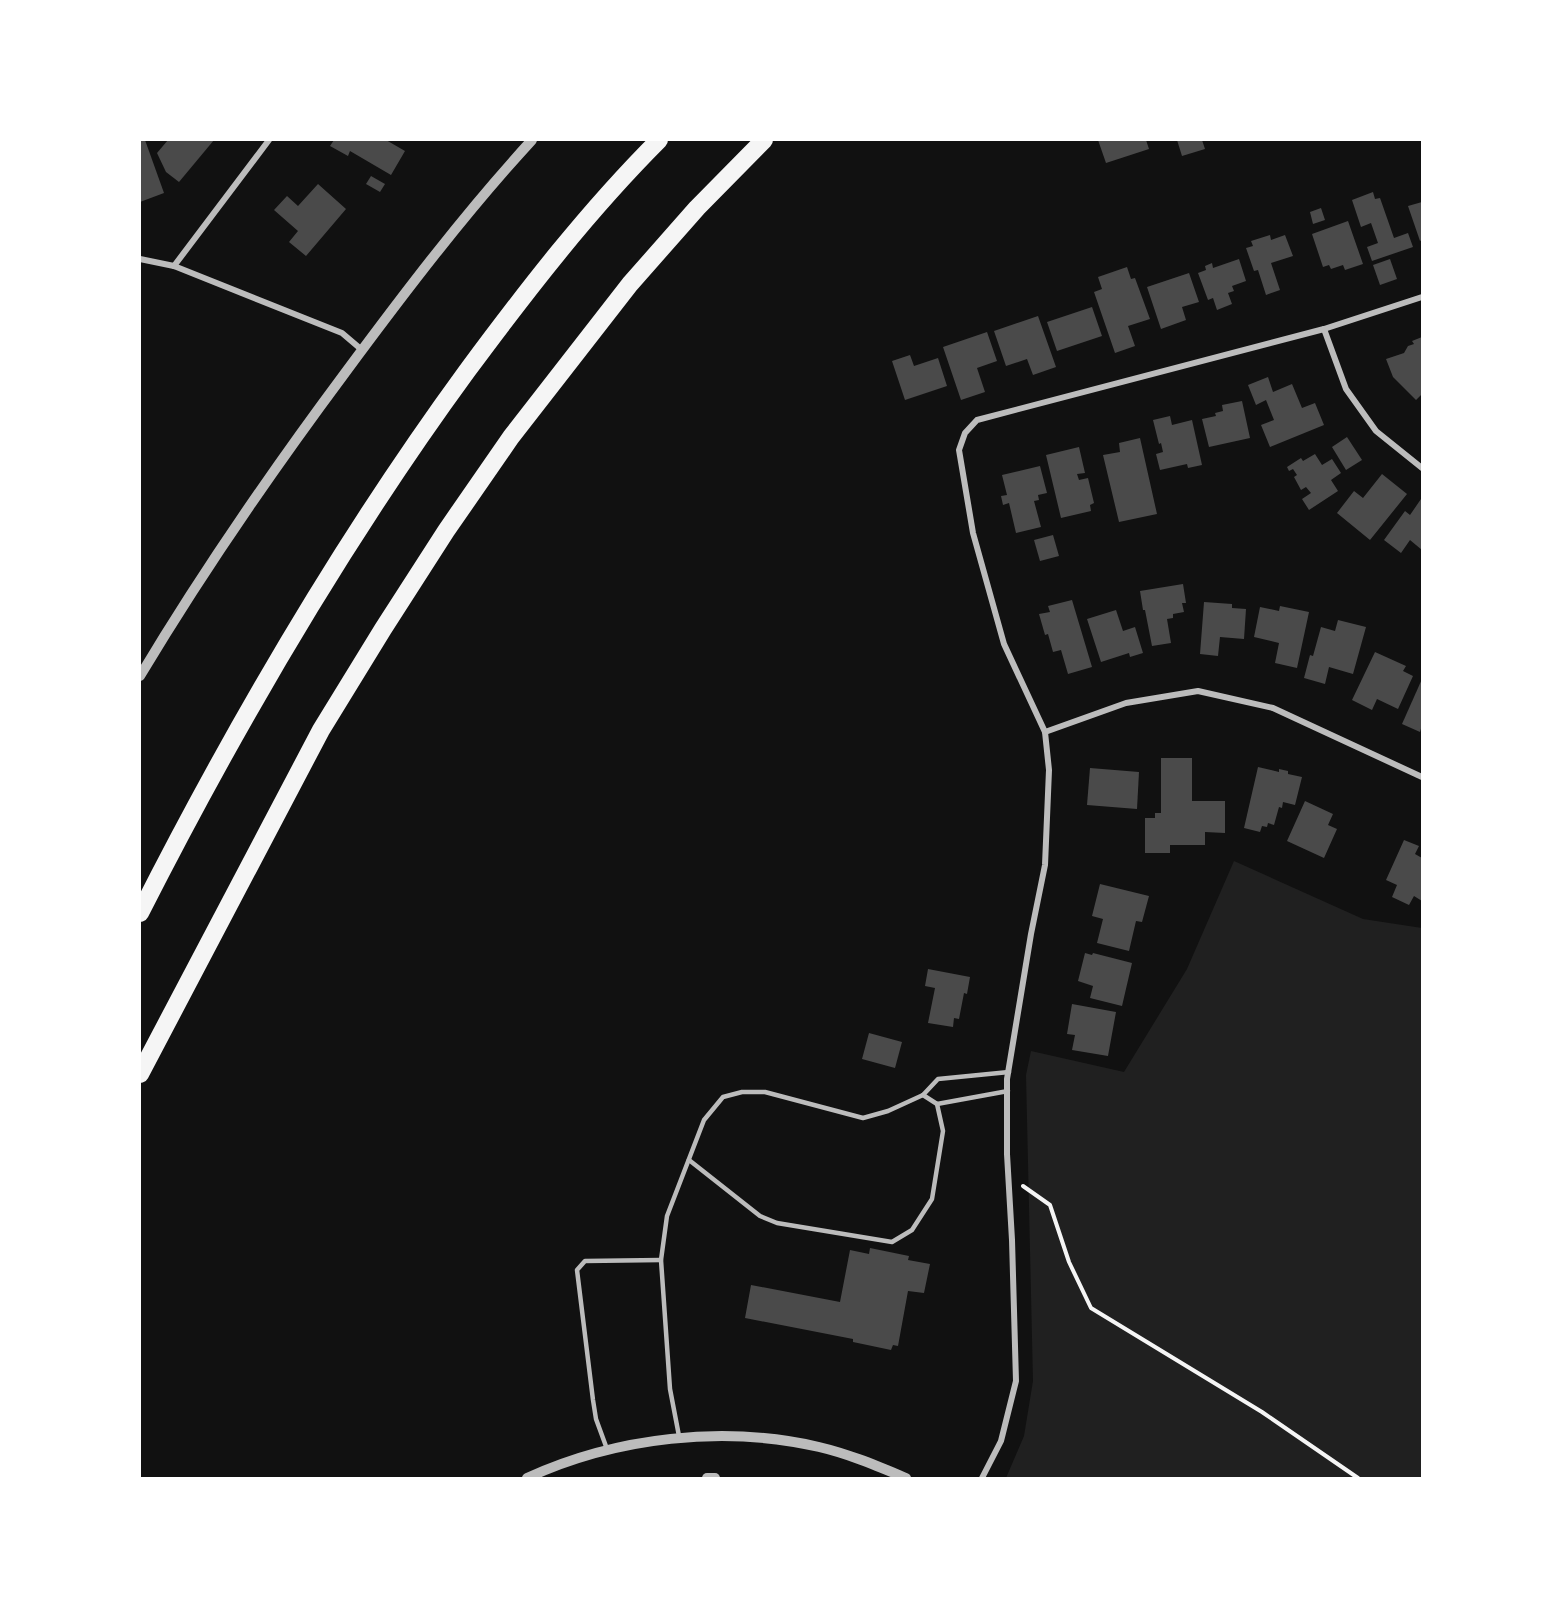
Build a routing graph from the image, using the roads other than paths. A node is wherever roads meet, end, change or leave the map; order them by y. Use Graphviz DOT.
graph roads {
  1 [pos="269,140"];
  2 [pos="532,140"];
  3 [pos="659,140"];
  4 [pos="764,140"];
  5 [pos="140,259"];
  6 [pos="174,266"];
  7 [pos="1422,297"];
  8 [pos="1324,329"];
  9 [pos="362,350"];
  10 [pos="1422,468"];
  11 [pos="140,676"];
  12 [pos="1045,732"];
  13 [pos="1422,777"];
  14 [pos="140,913"];
  15 [pos="1009,1072"];
  16 [pos="140,1074"];
  17 [pos="1008,1091"];
  18 [pos="923,1095"];
  19 [pos="937,1104"];
  20 [pos="689,1160"];
  21 [pos="661,1260"];
  22 [pos="679,1439"];
  23 [pos="608,1450"];
  24 [pos="527,1479"];
  25 [pos="707,1479"];
  26 [pos="715,1479"];
  27 [pos="906,1479"];
  28 [pos="982,1479"];
  1 -- 6 [label="street"];
  2 -- 9 [label="street"];
  3 -- 14 [label="highway"];
  4 -- 16 [label="highway"];
  5 -- 6 [label="street"];
  6 -- 9 [label="street"];
  7 -- 8 [label="street"];
  8 -- 10 [label="street"];
  8 -- 12 [label="street"];
  9 -- 11 [label="street"];
  12 -- 13 [label="street"];
  12 -- 15 [label="street"];
  15 -- 17 [label="street"];
  15 -- 18 [label="lane"];
  17 -- 19 [label="lane"];
  17 -- 28 [label="street"];
  18 -- 19 [label="lane"];
  18 -- 20 [label="lane"];
  19 -- 20 [label="lane"];
  20 -- 21 [label="lane"];
  21 -- 22 [label="lane"];
  21 -- 23 [label="lane"];
  22 -- 23 [label="street"];
  22 -- 27 [label="street"];
  23 -- 24 [label="street"];
  25 -- 26 [label="street"];
}
